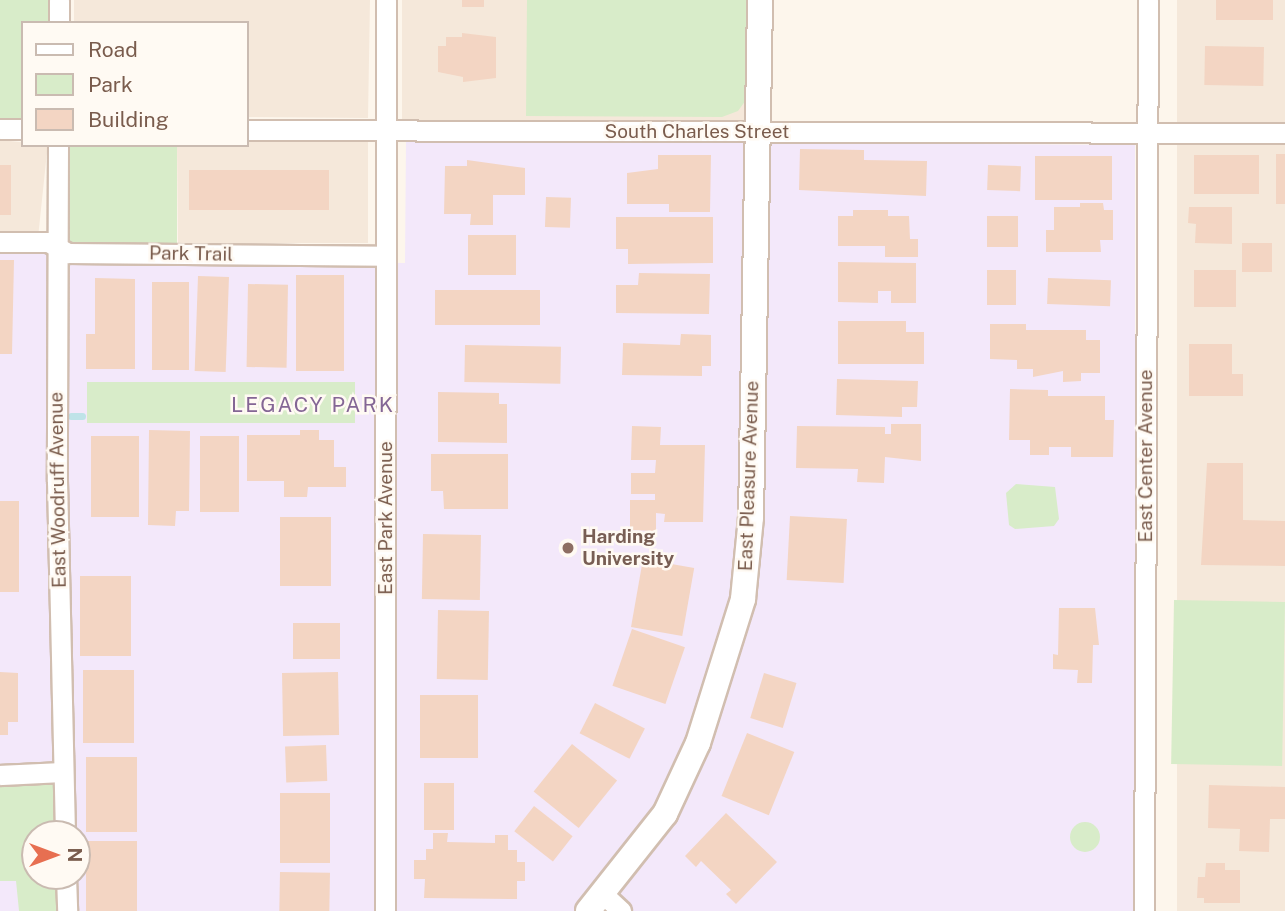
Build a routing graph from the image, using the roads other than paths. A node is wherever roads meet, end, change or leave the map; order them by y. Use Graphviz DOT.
graph roads {
  1 [pos="59,0"];
  2 [pos="386,0"];
  3 [pos="760,0"];
  4 [pos="1148,0"];
  5 [pos="59,21"];
  6 [pos="0,129"];
  7 [pos="21,129"];
  8 [pos="248,130"];
  9 [pos="385,131"];
  10 [pos="758,132"];
  11 [pos="1148,132"];
  12 [pos="1285,133"];
  13 [pos="58,147"];
  14 [pos="0,242"];
  15 [pos="57,247"];
  16 [pos="386,256"];
  17 [pos="63,772"];
  18 [pos="0,775"];
  19 [pos="65,820"];
  20 [pos="66,890"];
  21 [pos="595,902"];
  22 [pos="67,911"];
  23 [pos="385,911"];
  24 [pos="621,911"];
  25 [pos="1144,911"];
  1 -- 5 [label="street"];
  2 -- 9 [label="street, East Park Avenue"];
  3 -- 10 [label="street, East Pleasure Avenue"];
  4 -- 11 [label="street, East Center Avenue"];
  6 -- 7 [label="street"];
  8 -- 9 [label="street, South Charles Street"];
  9 -- 10 [label="street, South Charles Street"];
  9 -- 16 [label="street, East Park Avenue"];
  10 -- 11 [label="street, South Charles Street"];
  10 -- 21 [label="street, East Pleasure Avenue"];
  11 -- 12 [label="street, South Charles Street"];
  11 -- 25 [label="street, East Center Avenue"];
  13 -- 15 [label="street, East Woodruff Avenue"];
  14 -- 15 [label="street, Park Trail"];
  15 -- 16 [label="street, Park Trail"];
  15 -- 17 [label="street, East Woodruff Avenue"];
  16 -- 23 [label="street, East Park Avenue"];
  17 -- 18 [label="street"];
  17 -- 19 [label="street, East Woodruff Avenue"];
  20 -- 22 [label="street"];
  21 -- 24 [label="street"];
}
